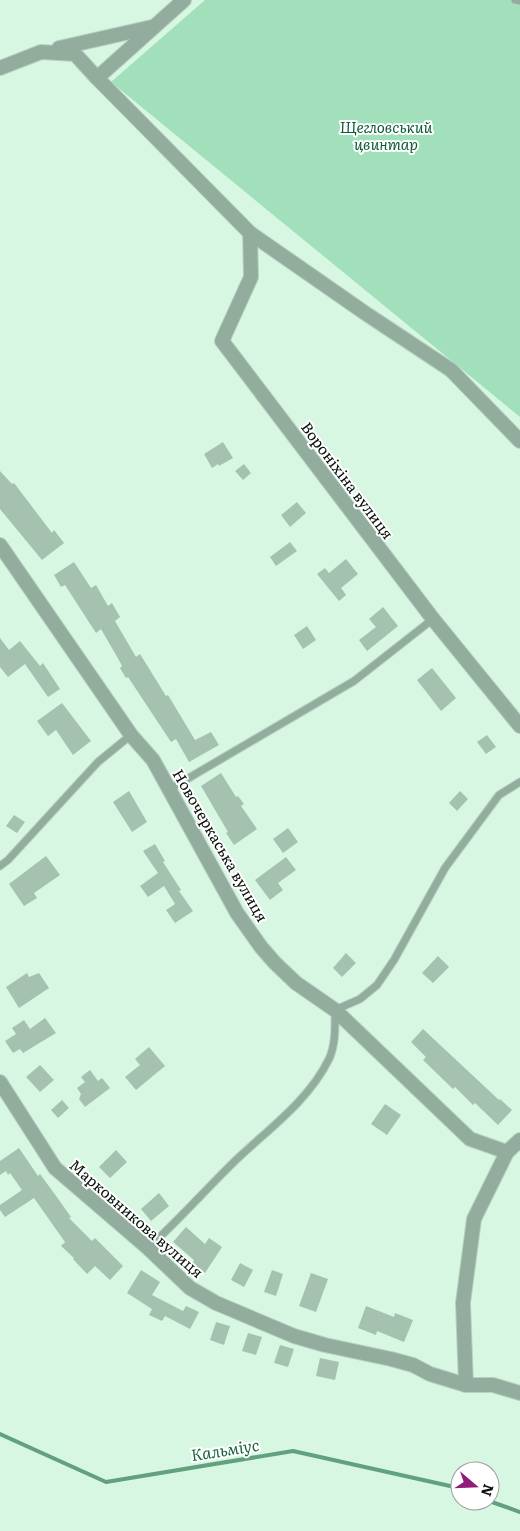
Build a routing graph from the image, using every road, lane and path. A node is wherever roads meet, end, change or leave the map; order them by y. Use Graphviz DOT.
graph roads {
  1 [pos="184,0"];
  2 [pos="515,0"];
  3 [pos="520,2"];
  4 [pos="155,27"];
  5 [pos="41,52"];
  6 [pos="0,68"];
  7 [pos="97,78"];
  8 [pos="250,233"];
  9 [pos="520,441"];
  10 [pos="0,545"];
  11 [pos="433,619"];
  12 [pos="520,726"];
  13 [pos="131,735"];
  14 [pos="520,782"];
  15 [pos="170,789"];
  16 [pos="0,866"];
  17 [pos="335,1010"];
  18 [pos="0,1082"];
  19 [pos="520,1140"];
  20 [pos="507,1152"];
  21 [pos="148,1248"];
  22 [pos="466,1385"];
  23 [pos="520,1393"];
  1 -- 4 [label="street"];
  2 -- 3 [label="lane"];
  4 -- 5 [label="street"];
  4 -- 7 [label="street"];
  5 -- 6 [label="street"];
  5 -- 7 [label="street"];
  7 -- 8 [label="street"];
  8 -- 9 [label="street"];
  8 -- 11 [label="street, Вороніхіна вулиця"];
  10 -- 13 [label="street, Новочеркаська вулиця"];
  11 -- 12 [label="street, Вороніхіна вулиця"];
  11 -- 15 [label="lane"];
  13 -- 15 [label="street, Новочеркаська вулиця"];
  13 -- 16 [label="lane"];
  14 -- 17 [label="lane"];
  15 -- 17 [label="street, Новочеркаська вулиця"];
  17 -- 20 [label="street, Новочеркаська вулиця"];
  17 -- 21 [label="lane"];
  18 -- 21 [label="street, Марковникова вулиця"];
  19 -- 20 [label="street"];
  20 -- 22 [label="street"];
  21 -- 22 [label="street, Марковникова вулиця"];
  22 -- 23 [label="street, Марковникова вулиця"];
}
